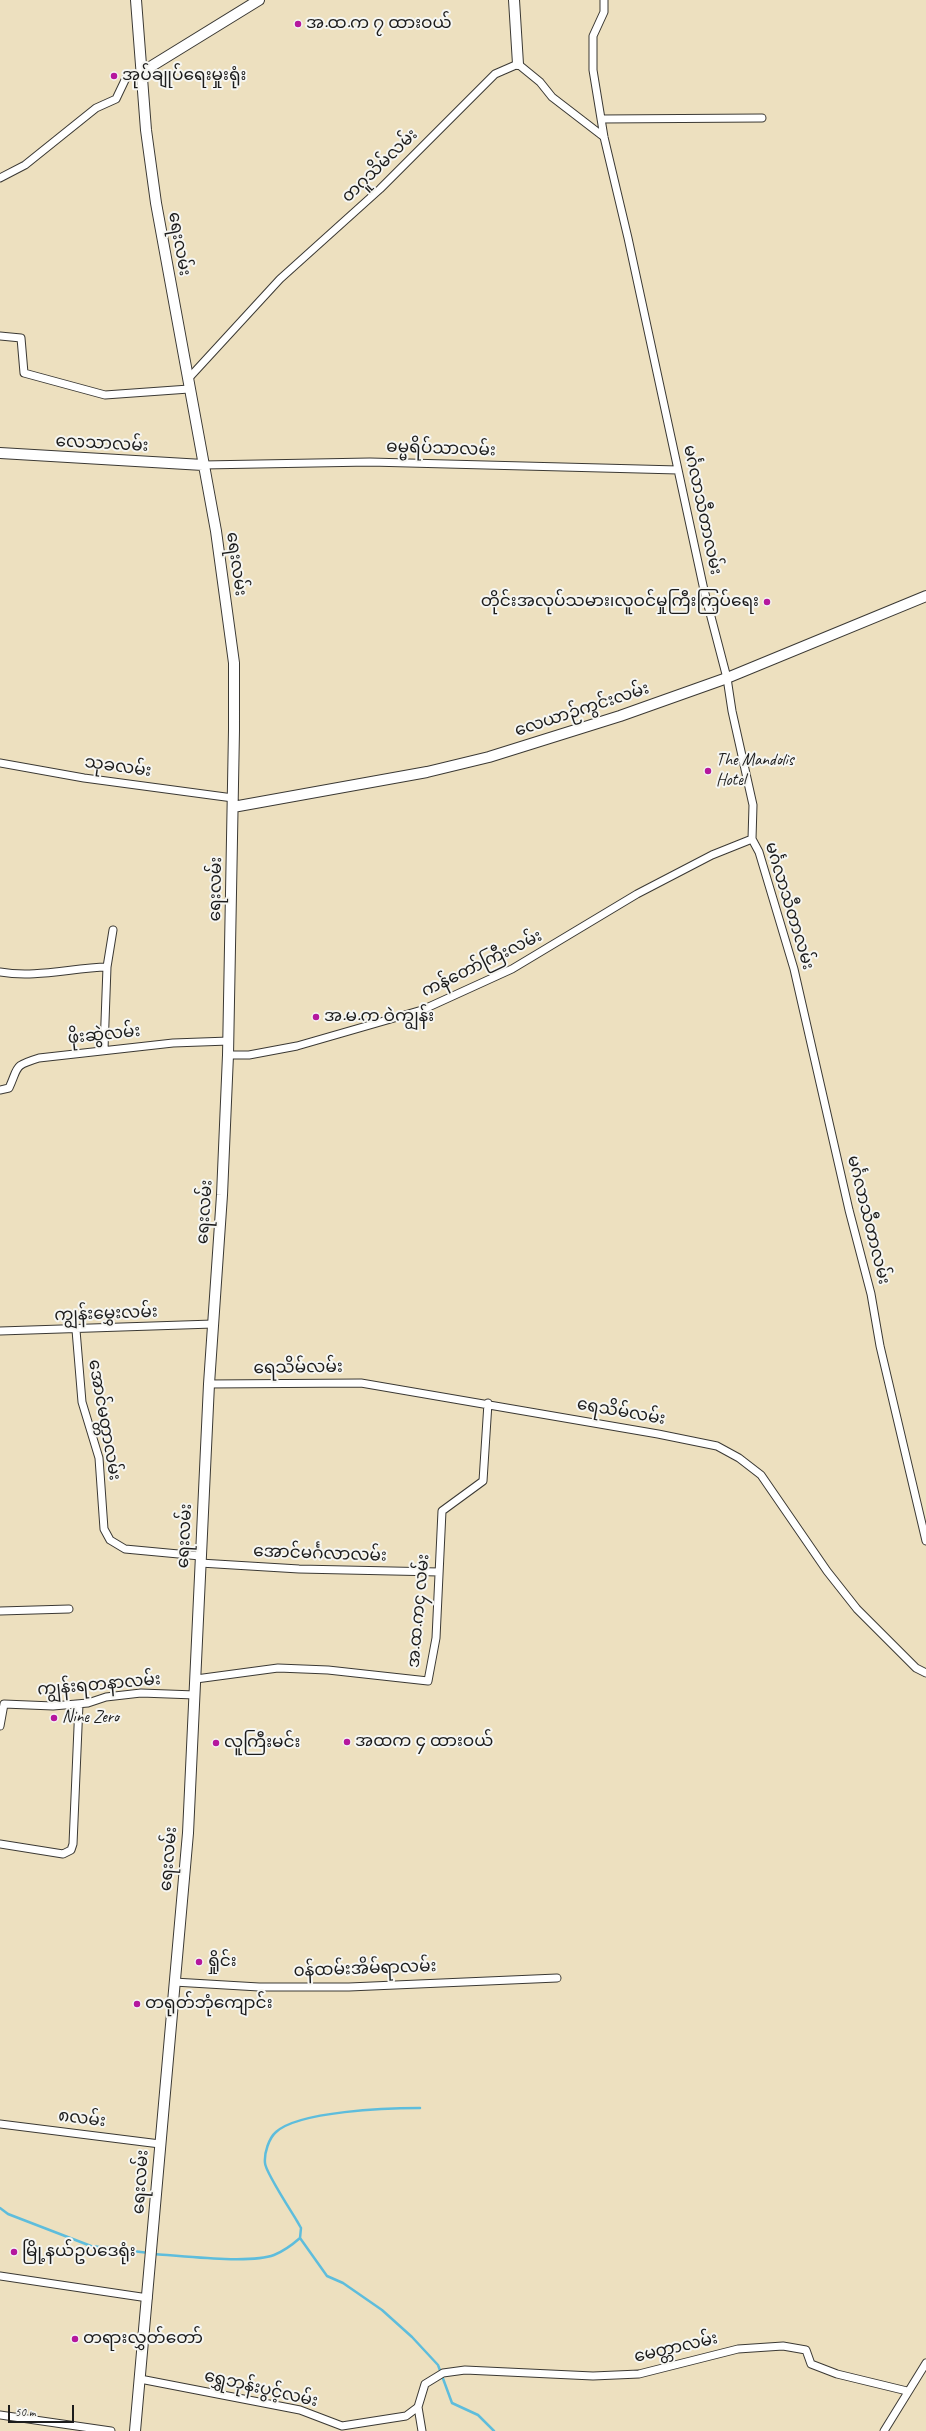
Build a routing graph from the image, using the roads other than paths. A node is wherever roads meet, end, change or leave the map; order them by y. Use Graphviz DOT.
graph roads {
  1 [pos="136,0"];
  2 [pos="259,0"];
  3 [pos="514,0"];
  4 [pos="604,0"];
  5 [pos="518,64"];
  6 [pos="142,72"];
  7 [pos="762,118"];
  8 [pos="601,119"];
  9 [pos="604,137"];
  10 [pos="0,178"];
  11 [pos="0,336"];
  12 [pos="188,379"];
  13 [pos="190,389"];
  14 [pos="0,453"];
  15 [pos="203,466"];
  16 [pos="678,470"];
  17 [pos="926,596"];
  18 [pos="727,678"];
  19 [pos="0,763"];
  20 [pos="233,802"];
  21 [pos="752,839"];
  22 [pos="113,930"];
  23 [pos="107,967"];
  24 [pos="0,972"];
  25 [pos="229,1041"];
  26 [pos="104,1050"];
  27 [pos="228,1055"];
  28 [pos="0,1090"];
  29 [pos="213,1324"];
  30 [pos="76,1330"];
  31 [pos="0,1332"];
  32 [pos="209,1384"];
  33 [pos="488,1403"];
  34 [pos="926,1541"];
  35 [pos="200,1560"];
  36 [pos="439,1572"];
  37 [pos="69,1609"];
  38 [pos="0,1611"];
  39 [pos="926,1673"];
  40 [pos="196,1679"];
  41 [pos="195,1695"];
  42 [pos="78,1704"];
  43 [pos="0,1726"];
  44 [pos="0,1844"];
  45 [pos="557,1978"];
  46 [pos="174,1982"];
  47 [pos="0,2124"];
  48 [pos="160,2144"];
  49 [pos="0,2276"];
  50 [pos="148,2298"];
  51 [pos="926,2363"];
  52 [pos="140,2379"];
  53 [pos="907,2391"];
  54 [pos="418,2407"];
  55 [pos="0,2415"];
  56 [pos="111,2431"];
  57 [pos="135,2431"];
  58 [pos="422,2431"];
  59 [pos="884,2431"];
  1 -- 6 [label="street, ရေးလမ်း"];
  2 -- 6 [label="street"];
  3 -- 5 [label="street"];
  4 -- 8 [label="street, မင်္ဂလာသီတာလမ်း"];
  5 -- 9 [label="street"];
  5 -- 12 [label="street, တဂူသိမ်လမ်း"];
  6 -- 10 [label="street"];
  6 -- 12 [label="street, ရေးလမ်း"];
  7 -- 8 [label="street"];
  8 -- 9 [label="street, မင်္ဂလာသီတာလမ်း"];
  9 -- 16 [label="street, မင်္ဂလာသီတာလမ်း"];
  11 -- 13 [label="street"];
  12 -- 13 [label="street, ရေးလမ်း"];
  13 -- 15 [label="street, ရေးလမ်း"];
  14 -- 15 [label="street, လေသာလမ်း"];
  15 -- 16 [label="street, ဓမ္မရိပ်သာလမ်း"];
  15 -- 20 [label="street, ရေးလမ်း"];
  16 -- 18 [label="street, မင်္ဂလာသီတာလမ်း"];
  17 -- 18 [label="street, လေယာဉ်ကွင်းလမ်း"];
  18 -- 20 [label="street, လေယာဉ်ကွင်းလမ်း"];
  18 -- 21 [label="street, မင်္ဂလာသီတာလမ်း"];
  19 -- 20 [label="street, သုခလမ်း"];
  20 -- 25 [label="street, ရေးလမ်း"];
  21 -- 27 [label="street, ကန်တော်ကြီးလမ်း"];
  21 -- 34 [label="street, မင်္ဂလာသီတာလမ်း"];
  22 -- 23 [label="street"];
  23 -- 24 [label="street"];
  23 -- 26 [label="street"];
  25 -- 26 [label="street, ဖိုးဆွဲလမ်း"];
  25 -- 27 [label="street, ရေးလမ်း"];
  26 -- 28 [label="street, ဖိုးဆွဲလမ်း"];
  27 -- 29 [label="street, ရေးလမ်း"];
  29 -- 30 [label="street, ကျွန်းမွှေးလမ်း"];
  29 -- 32 [label="street, ရေးလမ်း"];
  30 -- 31 [label="street, ကျွန်းမွှေးလမ်း"];
  30 -- 35 [label="street, အောင်မတ္တာလမ်း"];
  32 -- 33 [label="street, ရေသိမ်လမ်း"];
  32 -- 35 [label="street, ရေးလမ်း"];
  33 -- 36 [label="street, အ.ထ.က၄ လမ်း"];
  33 -- 39 [label="street, ရေသိမ်လမ်း"];
  35 -- 36 [label="street, အောင်မင်္ဂလာလမ်း"];
  35 -- 40 [label="street, ရေးလမ်း"];
  36 -- 40 [label="street, အ.ထ.က၄ လမ်း"];
  37 -- 38 [label="street"];
  40 -- 41 [label="street, ရေးလမ်း"];
  41 -- 42 [label="street, ကျွန်းရတနာလမ်း"];
  41 -- 46 [label="street, ရေးလမ်း"];
  42 -- 43 [label="street, ကျွန်းရတနာလမ်း"];
  42 -- 44 [label="street"];
  45 -- 46 [label="street, ၀န်ထမ်းအိမ်ရာလမ်း"];
  46 -- 48 [label="street, ရေးလမ်း"];
  47 -- 48 [label="street, ၈လမ်း"];
  48 -- 50 [label="street, ရေးလမ်း"];
  49 -- 50 [label="street"];
  50 -- 52 [label="street, ရေးလမ်း"];
  51 -- 53 [label="street"];
  52 -- 54 [label="street, ရွှေဘုန်းပွင့်လမ်း"];
  52 -- 57 [label="street, ရေးလမ်း"];
  53 -- 54 [label="street, မေတ္တာလမ်း"];
  53 -- 59 [label="street"];
  54 -- 58 [label="street"];
  55 -- 56 [label="street"];
}
